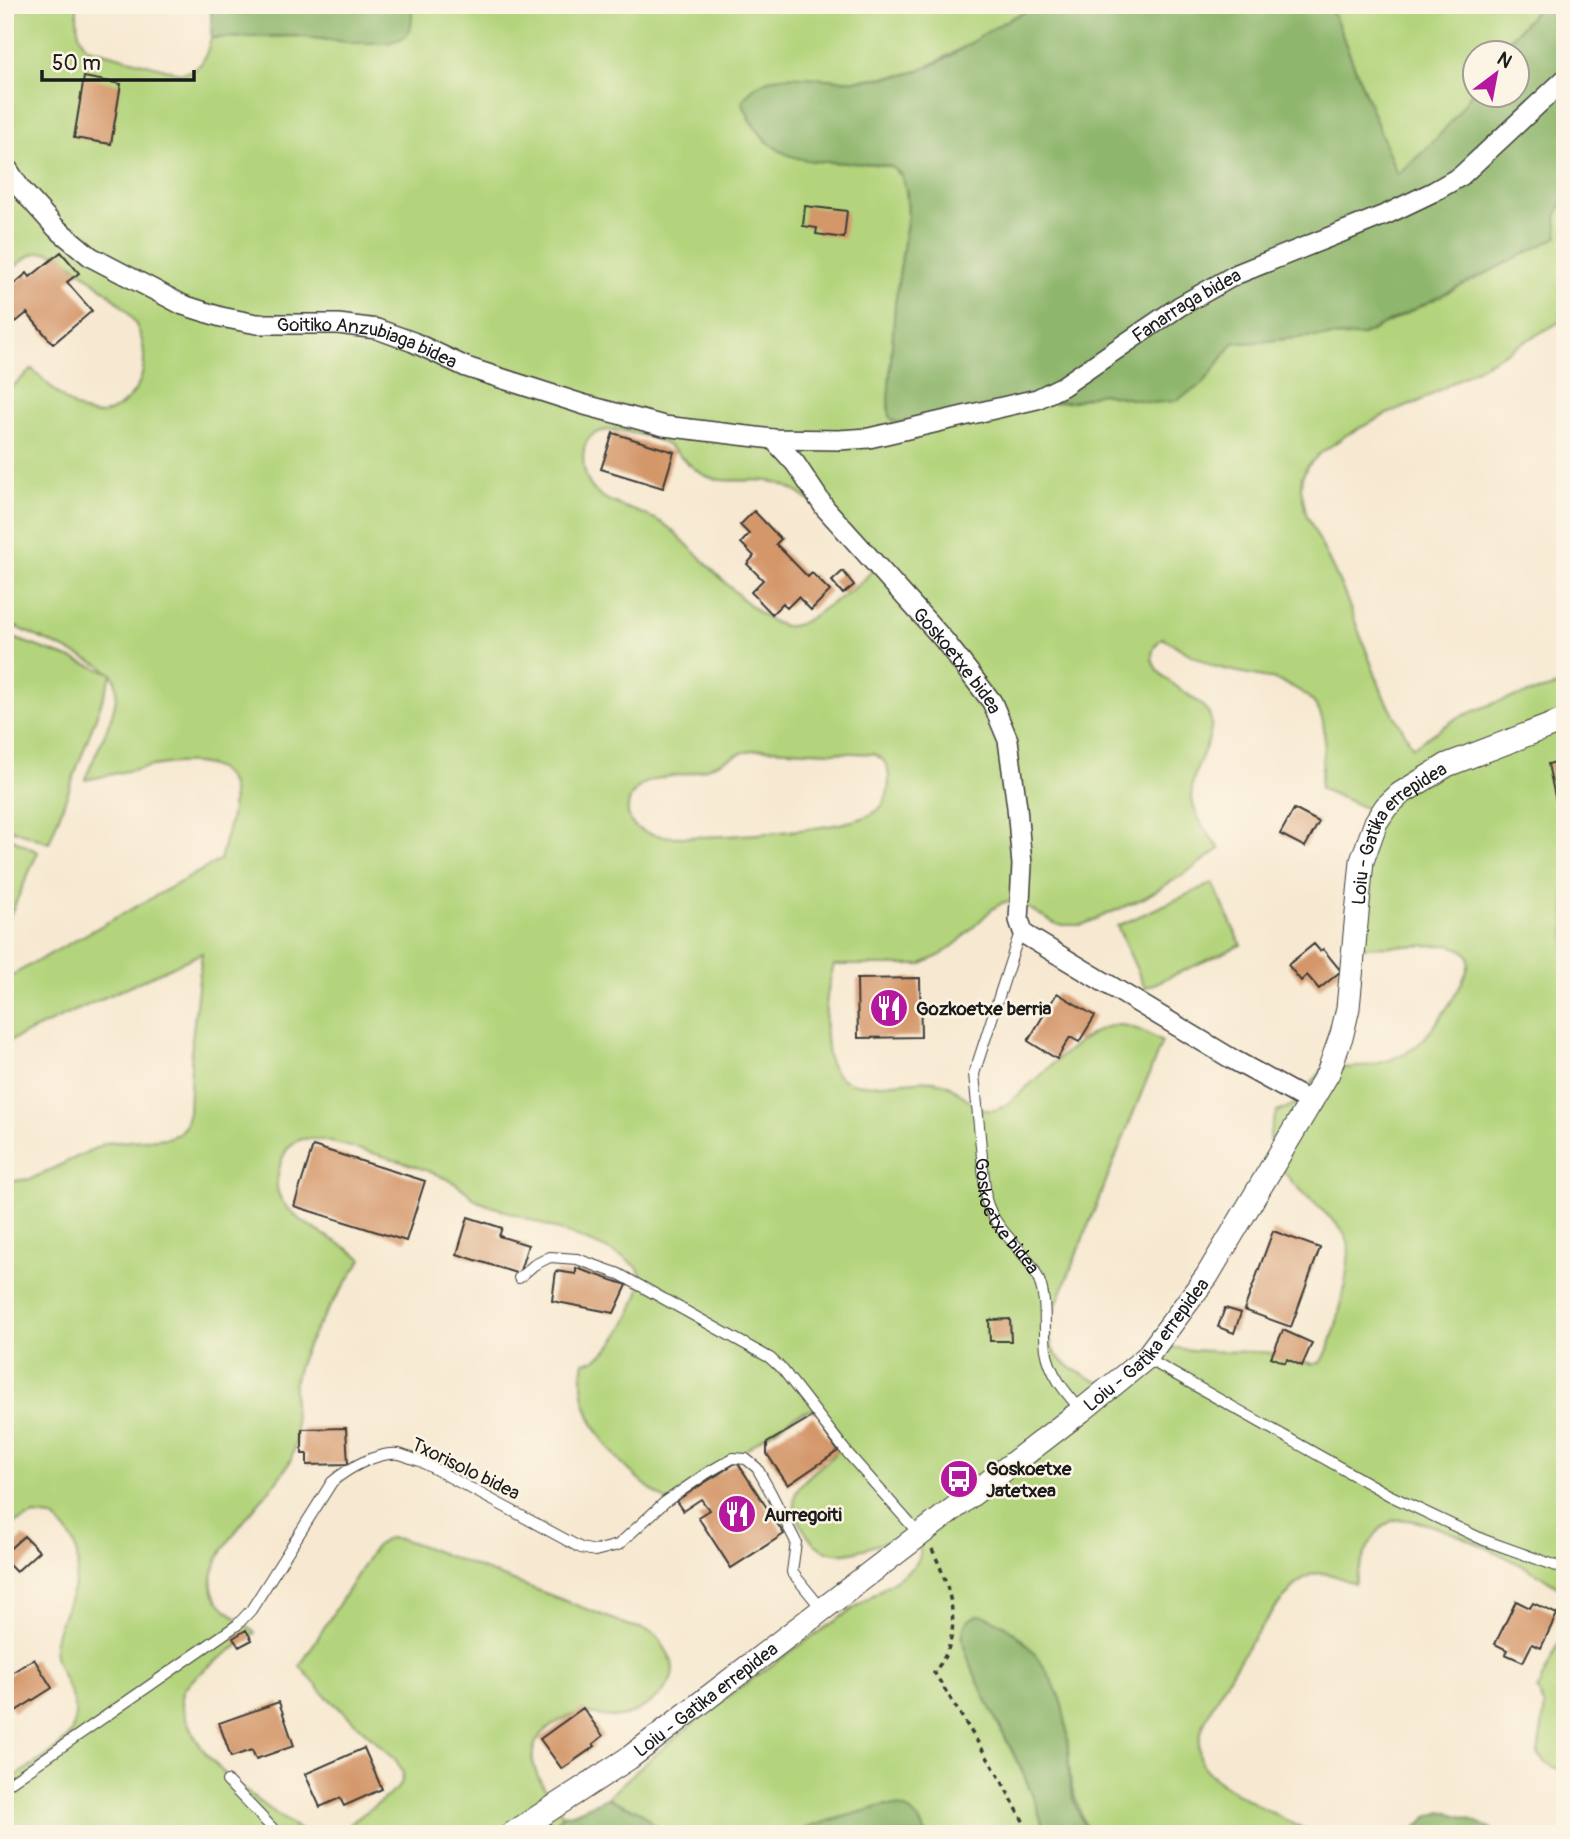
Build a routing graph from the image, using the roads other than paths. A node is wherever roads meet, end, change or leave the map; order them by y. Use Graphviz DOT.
graph roads {
  1 [pos="1565,79"];
  2 [pos="5,165"];
  3 [pos="773,439"];
  4 [pos="1565,720"];
  5 [pos="1024,934"];
  6 [pos="1312,1103"];
  7 [pos="519,1278"];
  8 [pos="1146,1358"];
  9 [pos="1081,1410"];
  10 [pos="919,1535"];
  11 [pos="1565,1569"];
  12 [pos="822,1609"];
  13 [pos="228,1781"];
  14 [pos="5,1786"];
  15 [pos="278,1834"];
  16 [pos="512,1834"];
  1 -- 3 [label="street, Fanarraga bidea"];
  2 -- 3 [label="street, Goitiko Anzubiaga bidea"];
  3 -- 5 [label="street, Goskoetxe bidea"];
  4 -- 6 [label="street, Loiu - Gatika errepidea"];
  5 -- 6 [label="street"];
  5 -- 9 [label="lane, Goskoetxe bidea"];
  6 -- 8 [label="street, Loiu - Gatika errepidea"];
  7 -- 10 [label="lane"];
  8 -- 9 [label="street, Loiu - Gatika errepidea"];
  8 -- 11 [label="lane"];
  9 -- 10 [label="street, Loiu - Gatika errepidea"];
  10 -- 12 [label="street, Loiu - Gatika errepidea"];
  12 -- 14 [label="lane, Txorisolo bidea"];
  12 -- 16 [label="street, Loiu - Gatika errepidea"];
  13 -- 15 [label="lane"];
}
